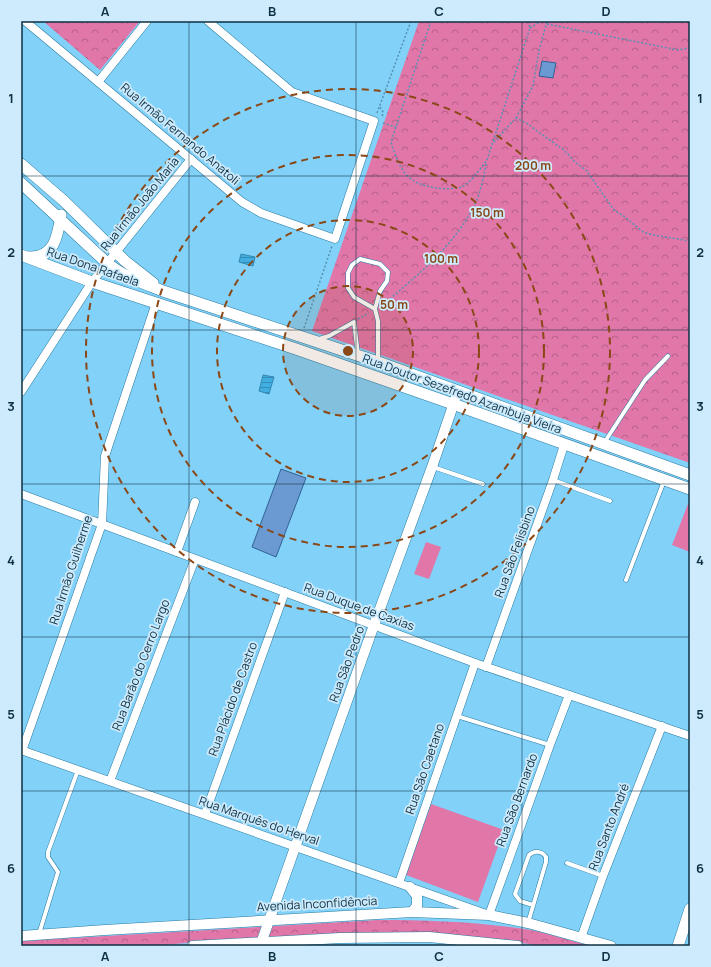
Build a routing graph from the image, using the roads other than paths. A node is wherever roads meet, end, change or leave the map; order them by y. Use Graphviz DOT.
graph roads {
  1 [pos="26,21"];
  2 [pos="147,21"];
  3 [pos="208,21"];
  4 [pos="98,82"];
  5 [pos="191,160"];
  6 [pos="21,164"];
  7 [pos="21,183"];
  8 [pos="64,201"];
  9 [pos="60,220"];
  10 [pos="116,253"];
  11 [pos="22,256"];
  12 [pos="107,263"];
  13 [pos="92,282"];
  14 [pos="163,291"];
  15 [pos="156,303"];
  16 [pos="376,309"];
  17 [pos="314,341"];
  18 [pos="358,356"];
  19 [pos="668,356"];
  20 [pos="378,362"];
  21 [pos="458,391"];
  22 [pos="21,392"];
  23 [pos="453,404"];
  24 [pos="603,443"];
  25 [pos="564,445"];
  26 [pos="432,467"];
  27 [pos="690,475"];
  28 [pos="553,480"];
  29 [pos="665,480"];
  30 [pos="483,484"];
  31 [pos="690,490"];
  32 [pos="21,494"];
  33 [pos="610,501"];
  34 [pos="195,502"];
  35 [pos="102,524"];
  36 [pos="177,552"];
  37 [pos="195,559"];
  38 [pos="626,580"];
  39 [pos="284,592"];
  40 [pos="374,625"];
  41 [pos="475,663"];
  42 [pos="486,667"];
  43 [pos="569,695"];
  44 [pos="457,716"];
  45 [pos="662,726"];
  46 [pos="690,736"];
  47 [pos="550,744"];
  48 [pos="22,751"];
  49 [pos="78,770"];
  50 [pos="110,781"];
  51 [pos="205,814"];
  52 [pos="295,846"];
  53 [pos="567,863"];
  54 [pos="603,876"];
  55 [pos="399,883"];
  56 [pos="410,887"];
  57 [pos="533,905"];
  58 [pos="690,910"];
  59 [pos="412,912"];
  60 [pos="489,914"];
  61 [pos="270,920"];
  62 [pos="528,923"];
  63 [pos="39,935"];
  64 [pos="21,936"];
  65 [pos="581,938"];
  66 [pos="261,944"];
  67 [pos="192,946"];
  68 [pos="518,946"];
  69 [pos="611,946"];
  70 [pos="678,946"];
  1 -- 4 [label="street, Rua Irmão Fernando Anatoli"];
  2 -- 4 [label="street"];
  3 -- 5 [label="street, Rua Irmão Fernando Anatoli"];
  4 -- 5 [label="street, Rua Irmão Fernando Anatoli"];
  5 -- 10 [label="street, Rua Irmão João Maria"];
  6 -- 8 [label="main road, Rua Doutor Sezefredo Azambuja Vieira"];
  7 -- 9 [label="main road, Rua Doutor Sezefredo Azambuja Vieira"];
  8 -- 9 [label="main road"];
  8 -- 10 [label="main road, Rua Doutor Sezefredo Azambuja Vieira"];
  9 -- 11 [label="main road"];
  9 -- 12 [label="main road, Rua Doutor Sezefredo Azambuja Vieira"];
  10 -- 12 [label="street, Rua Irmão João Maria"];
  10 -- 14 [label="main road, Rua Doutor Sezefredo Azambuja Vieira"];
  11 -- 13 [label="main road, Rua Dona Rafaela"];
  12 -- 13 [label="street, Rua Irmão João Maria"];
  12 -- 14 [label="main road, Rua Doutor Sezefredo Azambuja Vieira"];
  13 -- 15 [label="main road, Rua Dona Rafaela"];
  13 -- 22 [label="street, Rua Irmão João Maria"];
  14 -- 17 [label="main road, Rua Doutor Sezefredo Azambuja Vieira"];
  15 -- 23 [label="main road, Rua Doutor Sezefredo Azambuja Vieira"];
  15 -- 35 [label="street, Rua Irmão Guilherme"];
  16 -- 16 [label="lane"];
  16 -- 20 [label="lane"];
  17 -- 18 [label="main road, Rua Doutor Sezefredo Azambuja Vieira"];
  17 -- 18 [label="lane"];
  18 -- 20 [label="main road, Rua Doutor Sezefredo Azambuja Vieira"];
  19 -- 24 [label="lane"];
  20 -- 21 [label="main road, Rua Doutor Sezefredo Azambuja Vieira"];
  21 -- 23 [label="street, Rua São Pedro"];
  21 -- 24 [label="main road, Rua Doutor Sezefredo Azambuja Vieira"];
  23 -- 25 [label="main road, Rua Doutor Sezefredo Azambuja Vieira"];
  23 -- 26 [label="street, Rua São Pedro"];
  24 -- 27 [label="main road, Rua Doutor Sezefredo Azambuja Vieira"];
  25 -- 28 [label="street, Rua São Felisbino"];
  25 -- 29 [label="main road, Rua Doutor Sezefredo Azambuja Vieira"];
  26 -- 30 [label="lane"];
  26 -- 40 [label="street, Rua São Pedro"];
  28 -- 33 [label="lane"];
  28 -- 42 [label="street, Rua São Felisbino"];
  29 -- 31 [label="main road, Rua Doutor Sezefredo Azambuja Vieira"];
  29 -- 38 [label="lane"];
  32 -- 35 [label="street, Rua Duque de Caxias"];
  34 -- 36 [label="street"];
  35 -- 36 [label="street, Rua Duque de Caxias"];
  35 -- 48 [label="street, Rua Irmão Guilherme"];
  36 -- 37 [label="street, Rua Duque de Caxias"];
  37 -- 39 [label="street, Rua Duque de Caxias"];
  37 -- 50 [label="street, Rua Barão do Cerro Largo"];
  39 -- 40 [label="street, Rua Duque de Caxias"];
  39 -- 51 [label="street, Rua Plácido de Castro"];
  40 -- 41 [label="street, Rua Duque de Caxias"];
  40 -- 52 [label="street, Rua São Pedro"];
  41 -- 42 [label="street, Rua Duque de Caxias"];
  41 -- 44 [label="street, Rua São Caetano"];
  42 -- 43 [label="street, Rua Duque de Caxias"];
  43 -- 45 [label="street, Rua Duque de Caxias"];
  43 -- 47 [label="street, Rua São Bernardo"];
  44 -- 47 [label="lane"];
  44 -- 55 [label="street, Rua São Caetano"];
  45 -- 46 [label="street, Rua Duque de Caxias"];
  45 -- 54 [label="street, Rua Santo André"];
  47 -- 60 [label="street, Rua São Bernardo"];
  48 -- 49 [label="street, Rua Marquês do Herval"];
  49 -- 50 [label="street, Rua Marquês do Herval"];
  49 -- 63 [label="lane"];
  50 -- 51 [label="street, Rua Marquês do Herval"];
  51 -- 52 [label="street, Rua Marquês do Herval"];
  52 -- 55 [label="street, Rua Marquês do Herval"];
  52 -- 61 [label="street, Rua São Pedro"];
  53 -- 54 [label="lane"];
  54 -- 65 [label="street, Rua Santo André"];
  55 -- 56 [label="street, Rua Marquês do Herval"];
  56 -- 59 [label="street"];
  56 -- 60 [label="street, Rua Marquês do Herval"];
  57 -- 57 [label="lane"];
  57 -- 62 [label="lane"];
  58 -- 70 [label="main road"];
  59 -- 60 [label="street, Avenida Inconfidência"];
  59 -- 61 [label="street, Avenida Inconfidência"];
  60 -- 62 [label="street, Avenida Inconfidência"];
  61 -- 63 [label="street, Avenida Inconfidência"];
  61 -- 66 [label="street, Rua São Pedro"];
  62 -- 65 [label="street, Avenida Inconfidência"];
  63 -- 64 [label="street, Avenida Inconfidência"];
  65 -- 69 [label="street, Avenida Inconfidência"];
  66 -- 67 [label="street"];
  66 -- 68 [label="street"];
}
